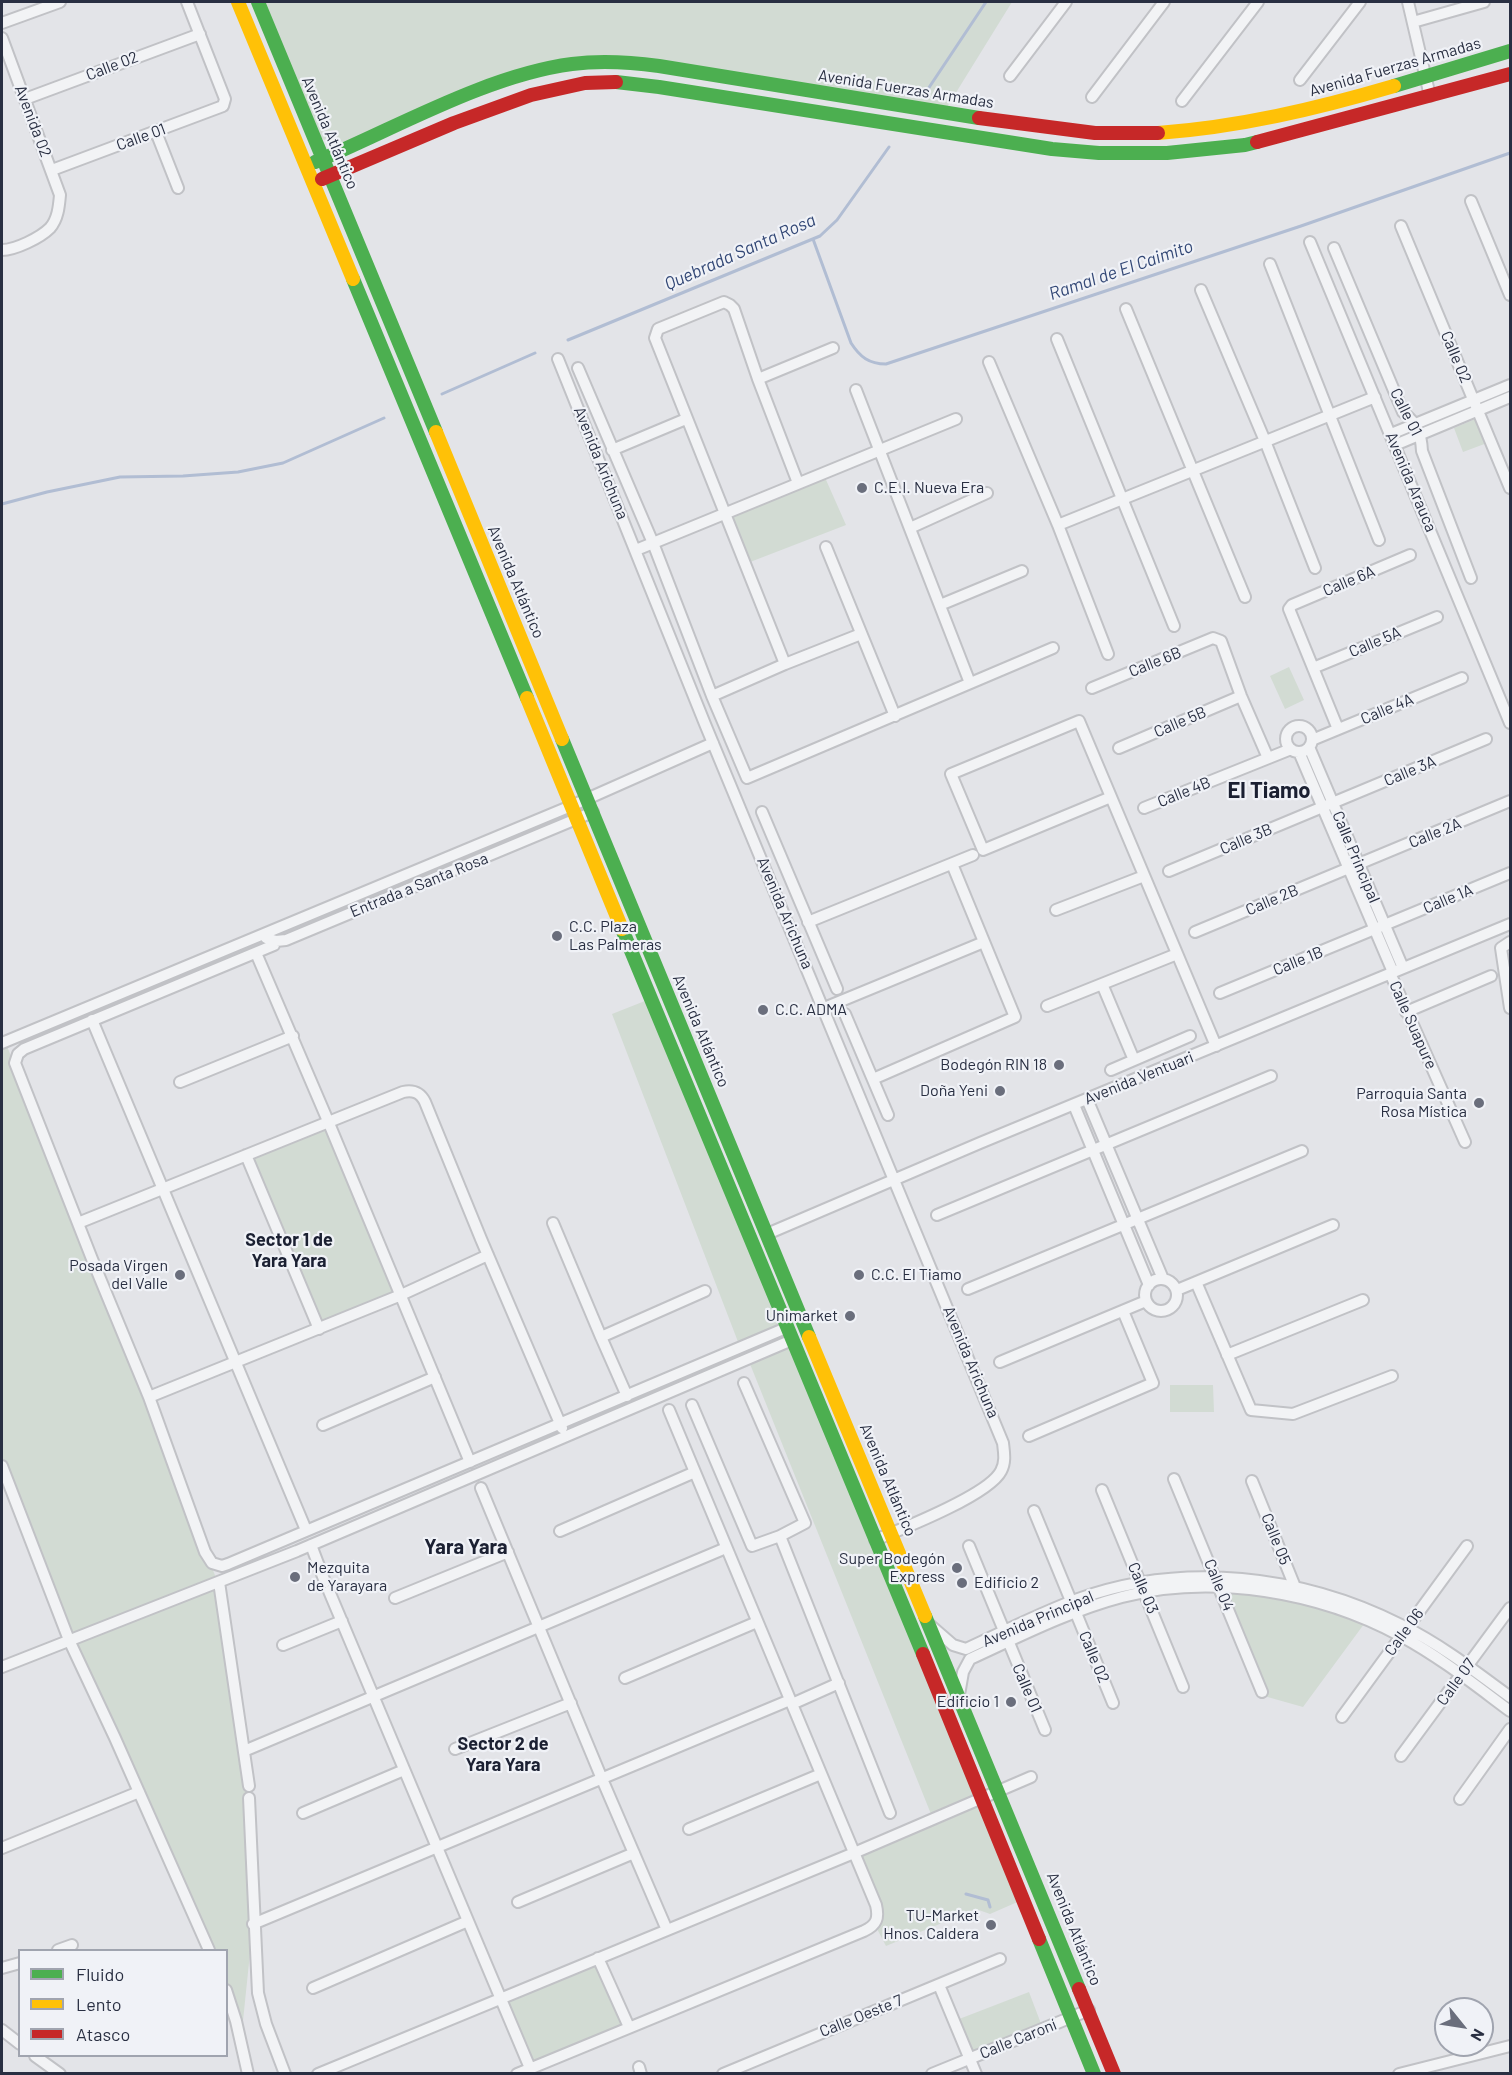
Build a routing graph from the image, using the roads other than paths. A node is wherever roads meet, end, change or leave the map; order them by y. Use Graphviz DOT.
graph roads {
  1 [pos="60,2"];
  2 [pos="187,2"];
  3 [pos="238,2"];
  4 [pos="258,2"];
  5 [pos="1066,2"];
  6 [pos="1164,2"];
  7 [pos="1258,2"];
  8 [pos="1360,2"];
  9 [pos="1408,2"];
  10 [pos="1484,2"];
  11 [pos="1413,22"];
  12 [pos="2,23"];
  13 [pos="200,33"];
  14 [pos="2,38"];
  15 [pos="1510,51"];
  16 [pos="1510,74"];
  17 [pos="1010,76"];
  18 [pos="1425,76"];
  19 [pos="1300,80"];
  20 [pos="1431,96"];
  21 [pos="1092,97"];
  22 [pos="25,99"];
  23 [pos="1182,101"];
  24 [pos="156,132"];
  25 [pos="311,132"];
  26 [pos="353,145"];
  27 [pos="322,159"];
  28 [pos="354,165"];
  29 [pos="307,166"];
  30 [pos="52,170"];
  31 [pos="329,175"];
  32 [pos="314,182"];
  33 [pos="178,188"];
  34 [pos="340,200"];
  35 [pos="1471,201"];
  36 [pos="1401,226"];
  37 [pos="1310,242"];
  38 [pos="1334,248"];
  39 [pos="2,250"];
  40 [pos="1270,264"];
  41 [pos="1201,290"];
  42 [pos="1510,295"];
  43 [pos="1126,309"];
  44 [pos="1057,339"];
  45 [pos="832,348"];
  46 [pos="558,359"];
  47 [pos="989,362"];
  48 [pos="578,368"];
  49 [pos="758,379"];
  50 [pos="1510,385"];
  51 [pos="856,390"];
  52 [pos="1375,397"];
  53 [pos="1510,397"];
  54 [pos="1477,405"];
  55 [pos="1330,415"];
  56 [pos="686,419"];
  57 [pos="956,419"];
  58 [pos="1416,424"];
  59 [pos="1391,434"];
  60 [pos="1421,435"];
  61 [pos="1265,441"];
  62 [pos="1395,445"];
  63 [pos="612,450"];
  64 [pos="879,450"];
  65 [pos="1194,470"];
  66 [pos="798,483"];
  67 [pos="1510,488"];
  68 [pos="987,493"];
  69 [pos="1123,498"];
  70 [pos="725,513"];
  71 [pos="1058,525"];
  72 [pos="910,528"];
  73 [pos="1379,540"];
  74 [pos="653,543"];
  75 [pos="826,547"];
  76 [pos="636,550"];
  77 [pos="1410,555"];
  78 [pos="1315,568"];
  79 [pos="1022,571"];
  80 [pos="1471,578"];
  81 [pos="1245,597"];
  82 [pos="940,605"];
  83 [pos="1437,617"];
  84 [pos="1174,626"];
  85 [pos="861,634"];
  86 [pos="1053,648"];
  87 [pos="1108,654"];
  88 [pos="785,664"];
  89 [pos="1312,668"];
  90 [pos="1462,678"];
  91 [pos="970,683"];
  92 [pos="1092,688"];
  93 [pos="712,696"];
  94 [pos="1241,696"];
  95 [pos="895,716"];
  96 [pos="1510,723"];
  97 [pos="1338,729"];
  98 [pos="1486,739"];
  99 [pos="713,743"];
  100 [pos="1303,747"];
  101 [pos="1119,748"];
  102 [pos="1268,758"];
  103 [pos="1111,797"];
  104 [pos="587,799"];
  105 [pos="1510,801"];
  106 [pos="1328,805"];
  107 [pos="1144,808"];
  108 [pos="593,812"];
  109 [pos="762,812"];
  110 [pos="574,813"];
  111 [pos="973,855"];
  112 [pos="952,864"];
  113 [pos="1354,866"];
  114 [pos="1169,871"];
  115 [pos="1510,873"];
  116 [pos="1144,876"];
  117 [pos="350,899"];
  118 [pos="1056,910"];
  119 [pos="354,911"];
  120 [pos="808,922"];
  121 [pos="1510,924"];
  122 [pos="1380,928"];
  123 [pos="1195,933"];
  124 [pos="260,936"];
  125 [pos="984,942"];
  126 [pos="1507,944"];
  127 [pos="274,945"];
  128 [pos="256,953"];
  129 [pos="1177,954"];
  130 [pos="1395,971"];
  131 [pos="1491,976"];
  132 [pos="1102,984"];
  133 [pos="837,989"];
  134 [pos="1509,991"];
  135 [pos="1220,993"];
  136 [pos="1047,1006"];
  137 [pos="824,1008"];
  138 [pos="1510,1008"];
  139 [pos="1406,1012"];
  140 [pos="845,1014"];
  141 [pos="92,1020"];
  142 [pos="293,1036"];
  143 [pos="1190,1036"];
  144 [pos="2,1043"];
  145 [pos="1216,1046"];
  146 [pos="1134,1060"];
  147 [pos="1112,1070"];
  148 [pos="1271,1076"];
  149 [pos="873,1079"];
  150 [pos="180,1082"];
  151 [pos="1087,1099"];
  152 [pos="1074,1105"];
  153 [pos="888,1115"];
  154 [pos="328,1121"];
  155 [pos="1465,1142"];
  156 [pos="1106,1146"];
  157 [pos="1093,1151"];
  158 [pos="1302,1151"];
  159 [pos="246,1155"];
  160 [pos="894,1180"];
  161 [pos="164,1188"];
  162 [pos="937,1215"];
  163 [pos="1137,1220"];
  164 [pos="78,1223"];
  165 [pos="553,1223"];
  166 [pos="1333,1225"];
  167 [pos="1123,1226"];
  168 [pos="767,1234"];
  169 [pos="488,1255"];
  170 [pos="1163,1279"];
  171 [pos="1196,1282"];
  172 [pos="1149,1285"];
  173 [pos="968,1289"];
  174 [pos="1177,1290"];
  175 [pos="705,1291"];
  176 [pos="401,1295"];
  177 [pos="1363,1300"];
  178 [pos="1146,1301"];
  179 [pos="1123,1311"];
  180 [pos="319,1329"];
  181 [pos="789,1334"];
  182 [pos="601,1337"];
  183 [pos="1227,1355"];
  184 [pos="236,1362"];
  185 [pos="1000,1362"];
  186 [pos="1392,1376"];
  187 [pos="435,1377"];
  188 [pos="744,1383"];
  189 [pos="627,1396"];
  190 [pos="149,1397"];
  191 [pos="692,1405"];
  192 [pos="669,1410"];
  193 [pos="561,1424"];
  194 [pos="322,1425"];
  195 [pos="1029,1436"];
  196 [pos="566,1437"];
  197 [pos="470,1462"];
  198 [pos="2,1466"];
  199 [pos="695,1472"];
  200 [pos="1174,1479"];
  201 [pos="1252,1481"];
  202 [pos="5,1483"];
  203 [pos="481,1488"];
  204 [pos="1102,1490"];
  205 [pos="1034,1511"];
  206 [pos="306,1530"];
  207 [pos="560,1531"];
  208 [pos="892,1533"];
  209 [pos="780,1536"];
  210 [pos="874,1540"];
  211 [pos="311,1545"];
  212 [pos="969,1546"];
  213 [pos="1467,1546"];
  214 [pos="726,1548"];
  215 [pos="508,1552"];
  216 [pos="219,1582"];
  217 [pos="1218,1583"];
  218 [pos="1142,1588"];
  219 [pos="1294,1592"];
  220 [pos="395,1598"];
  221 [pos="1073,1607"];
  222 [pos="1510,1608"];
  223 [pos="342,1621"];
  224 [pos="757,1622"];
  225 [pos="930,1625"];
  226 [pos="539,1627"];
  227 [pos="1404,1632"];
  228 [pos="1006,1637"];
  229 [pos="69,1640"];
  230 [pos="283,1645"];
  231 [pos="968,1654"];
  232 [pos="2,1666"];
  233 [pos="1465,1671"];
  234 [pos="625,1678"];
  235 [pos="839,1683"];
  236 [pos="1184,1687"];
  237 [pos="1262,1692"];
  238 [pos="959,1695"];
  239 [pos="374,1696"];
  240 [pos="1510,1697"];
  241 [pos="791,1702"];
  242 [pos="571,1703"];
  243 [pos="1113,1703"];
  244 [pos="1510,1711"];
  245 [pos="1342,1718"];
  246 [pos="1045,1730"];
  247 [pos="1510,1730"];
  248 [pos="455,1749"];
  249 [pos="244,1751"];
  250 [pos="1401,1756"];
  251 [pos="404,1770"];
  252 [pos="821,1774"];
  253 [pos="1031,1777"];
  254 [pos="602,1779"];
  255 [pos="249,1786"];
  256 [pos="139,1792"];
  257 [pos="999,1792"];
  258 [pos="249,1798"];
  259 [pos="982,1799"];
  260 [pos="1460,1799"];
  261 [pos="303,1813"];
  262 [pos="890,1813"];
  263 [pos="689,1828"];
  264 [pos="2,1848"];
  265 [pos="436,1848"];
  266 [pos="854,1852"];
  267 [pos="634,1853"];
  268 [pos="518,1902"];
  269 [pos="468,1921"];
  270 [pos="254,1924"];
  271 [pos="667,1930"];
  272 [pos="72,1945"];
  273 [pos="61,1949"];
  274 [pos="209,1949"];
  275 [pos="598,1958"];
  276 [pos="1000,1959"];
  277 [pos="18,1964"];
  278 [pos="2,1968"];
  279 [pos="939,1985"];
  280 [pos="314,1988"];
  281 [pos="228,1996"];
  282 [pos="501,1998"];
  283 [pos="1089,2010"];
  284 [pos="1071,2018"];
  285 [pos="629,2027"];
  286 [pos="2,2030"];
  287 [pos="18,2042"];
  288 [pos="1510,2046"];
  289 [pos="38,2057"];
  290 [pos="970,2058"];
  291 [pos="530,2068"];
  292 [pos="60,2073"];
  293 [pos="248,2073"];
  294 [pos="285,2073"];
  295 [pos="318,2073"];
  296 [pos="517,2073"];
  297 [pos="723,2073"];
  298 [pos="932,2073"];
  299 [pos="976,2073"];
  300 [pos="1094,2073"];
  301 [pos="1114,2073"];
  302 [pos="1399,2073"];
  1 -- 12 [label="street"];
  2 -- 13 [label="street"];
  3 -- 29 [label="main road, Avenida Atlántico"];
  4 -- 25 [label="main road, Avenida Atlántico"];
  5 -- 17 [label="street"];
  6 -- 21 [label="street"];
  7 -- 23 [label="street"];
  8 -- 19 [label="street"];
  9 -- 11 [label="street"];
  10 -- 11 [label="street"];
  11 -- 18 [label="street"];
  13 -- 22 [label="street, Calle 02"];
  13 -- 24 [label="street, Calle 01"];
  14 -- 22 [label="street, Avenida 02"];
  15 -- 18 [label="main road, Avenida Fuerzas Armadas"];
  16 -- 20 [label="main road"];
  18 -- 20 [label="street"];
  18 -- 26 [label="main road, Avenida Fuerzas Armadas"];
  20 -- 28 [label="main road"];
  22 -- 30 [label="street, Avenida 02"];
  24 -- 30 [label="street, Calle 01"];
  24 -- 33 [label="street"];
  25 -- 26 [label="main road"];
  25 -- 27 [label="main road, Avenida Atlántico"];
  26 -- 27 [label="main road, Avenida Fuerzas Armadas"];
  27 -- 29 [label="main road, Avenida Fuerzas Armadas"];
  27 -- 31 [label="main road, Avenida Atlántico"];
  28 -- 31 [label="main road"];
  28 -- 34 [label="main road"];
  29 -- 32 [label="main road, Avenida Atlántico"];
  30 -- 39 [label="street, Avenida 02"];
  31 -- 32 [label="main road"];
  31 -- 34 [label="main road, Avenida Atlántico"];
  32 -- 110 [label="main road, Avenida Atlántico"];
  34 -- 104 [label="main road, Avenida Atlántico"];
  35 -- 42 [label="street"];
  36 -- 54 [label="street, Calle 02"];
  37 -- 52 [label="street, Avenida Arauca"];
  38 -- 58 [label="street, Calle 01"];
  40 -- 55 [label="street"];
  41 -- 61 [label="street"];
  43 -- 65 [label="street"];
  44 -- 69 [label="street"];
  45 -- 49 [label="street"];
  46 -- 76 [label="street, Avenida Arichuna"];
  47 -- 71 [label="street"];
  48 -- 63 [label="street"];
  49 -- 56 [label="street"];
  49 -- 66 [label="street"];
  50 -- 54 [label="street"];
  51 -- 64 [label="street"];
  52 -- 55 [label="street"];
  52 -- 59 [label="street, Avenida Arauca"];
  53 -- 54 [label="street"];
  54 -- 58 [label="street"];
  54 -- 60 [label="street"];
  54 -- 67 [label="street, Calle 02"];
  55 -- 61 [label="street"];
  55 -- 73 [label="street"];
  56 -- 63 [label="street"];
  56 -- 70 [label="street"];
  57 -- 64 [label="street"];
  58 -- 59 [label="street"];
  58 -- 60 [label="street, Calle 01"];
  59 -- 62 [label="street, Avenida Arauca"];
  60 -- 62 [label="street"];
  60 -- 80 [label="street, Calle 01"];
  61 -- 65 [label="street"];
  61 -- 78 [label="street"];
  62 -- 96 [label="street, Avenida Arauca"];
  63 -- 74 [label="street"];
  64 -- 66 [label="street"];
  64 -- 72 [label="street"];
  65 -- 69 [label="street"];
  65 -- 81 [label="street"];
  66 -- 70 [label="street"];
  68 -- 72 [label="street"];
  69 -- 71 [label="street"];
  69 -- 84 [label="street"];
  70 -- 74 [label="street"];
  70 -- 88 [label="street"];
  71 -- 87 [label="street"];
  72 -- 82 [label="street"];
  74 -- 76 [label="street"];
  74 -- 93 [label="street"];
  75 -- 85 [label="street"];
  76 -- 99 [label="street, Avenida Arichuna"];
  77 -- 89 [label="street, Calle 6A"];
  79 -- 82 [label="street"];
  82 -- 91 [label="street"];
  83 -- 89 [label="street, Calle 5A"];
  85 -- 88 [label="street"];
  85 -- 95 [label="street"];
  86 -- 91 [label="street"];
  88 -- 93 [label="street"];
  89 -- 97 [label="street"];
  90 -- 97 [label="street, Calle 4A"];
  91 -- 95 [label="street"];
  92 -- 94 [label="street, Calle 6B"];
  93 -- 95 [label="street"];
  94 -- 101 [label="street, Calle 5B"];
  94 -- 102 [label="street"];
  97 -- 100 [label="street, Calle 4A"];
  98 -- 106 [label="street, Calle 3A"];
  99 -- 104 [label="street"];
  99 -- 137 [label="street, Avenida Arichuna"];
  100 -- 102 [label="street, Calle 4B"];
  100 -- 106 [label="street, Calle Principal"];
  102 -- 107 [label="street, Calle 4B"];
  103 -- 103 [label="street"];
  103 -- 116 [label="street"];
  104 -- 108 [label="main road, Avenida Atlántico"];
  104 -- 110 [label="street"];
  105 -- 113 [label="street, Calle 2A"];
  106 -- 113 [label="street, Calle Principal"];
  106 -- 114 [label="street, Calle 3B"];
  108 -- 110 [label="street"];
  108 -- 168 [label="main road, Avenida Atlántico"];
  109 -- 120 [label="street"];
  110 -- 117 [label="street, Entrada a Santa Rosa"];
  110 -- 119 [label="street, Entrada a Santa Rosa"];
  110 -- 181 [label="main road, Avenida Atlántico"];
  111 -- 112 [label="street"];
  112 -- 120 [label="street"];
  112 -- 125 [label="street"];
  113 -- 122 [label="street, Calle Principal"];
  113 -- 123 [label="street, Calle 2B"];
  115 -- 122 [label="street, Calle 1A"];
  116 -- 118 [label="street"];
  116 -- 129 [label="street"];
  117 -- 119 [label="street"];
  117 -- 124 [label="street, Entrada a Santa Rosa"];
  119 -- 124 [label="street, Entrada a Santa Rosa"];
  120 -- 133 [label="street"];
  121 -- 130 [label="street, Avenida Ventuari"];
  122 -- 130 [label="street, Calle Principal"];
  122 -- 135 [label="street, Calle 1B"];
  124 -- 144 [label="street, Entrada a Santa Rosa"];
  125 -- 137 [label="street"];
  125 -- 149 [label="street"];
  126 -- 134 [label="street"];
  127 -- 128 [label="street"];
  128 -- 141 [label="street"];
  128 -- 142 [label="street"];
  129 -- 132 [label="street"];
  129 -- 145 [label="street"];
  130 -- 139 [label="street, Calle Suapure"];
  130 -- 145 [label="street, Avenida Ventuari"];
  131 -- 139 [label="street"];
  132 -- 136 [label="street"];
  132 -- 146 [label="street"];
  134 -- 138 [label="street"];
  137 -- 160 [label="street, Avenida Arichuna"];
  139 -- 155 [label="street, Calle Suapure"];
  140 -- 149 [label="street"];
  141 -- 161 [label="street"];
  141 -- 164 [label="street"];
  142 -- 150 [label="street"];
  142 -- 154 [label="street"];
  143 -- 146 [label="street"];
  145 -- 151 [label="street, Avenida Ventuari"];
  146 -- 147 [label="street"];
  148 -- 156 [label="street"];
  149 -- 153 [label="street"];
  151 -- 152 [label="street, Avenida Ventuari"];
  151 -- 156 [label="street"];
  152 -- 157 [label="street"];
  152 -- 160 [label="street, Avenida Ventuari"];
  154 -- 159 [label="street"];
  154 -- 169 [label="street"];
  154 -- 176 [label="street"];
  156 -- 157 [label="street"];
  156 -- 163 [label="street"];
  157 -- 162 [label="street"];
  157 -- 167 [label="street"];
  158 -- 163 [label="street"];
  159 -- 161 [label="street"];
  159 -- 180 [label="street"];
  160 -- 168 [label="street, Avenida Ventuari"];
  160 -- 208 [label="street, Avenida Arichuna"];
  161 -- 164 [label="street"];
  161 -- 184 [label="street"];
  163 -- 167 [label="street"];
  163 -- 170 [label="street"];
  164 -- 190 [label="street"];
  165 -- 182 [label="street"];
  166 -- 171 [label="street"];
  167 -- 172 [label="street"];
  167 -- 173 [label="street"];
  168 -- 208 [label="main road, Avenida Atlántico"];
  169 -- 176 [label="street"];
  169 -- 193 [label="street"];
  170 -- 172 [label="street"];
  170 -- 174 [label="street"];
  171 -- 174 [label="street"];
  171 -- 183 [label="street"];
  172 -- 178 [label="street"];
  174 -- 178 [label="street"];
  175 -- 182 [label="street"];
  176 -- 180 [label="street"];
  176 -- 187 [label="street"];
  177 -- 183 [label="street"];
  178 -- 179 [label="street"];
  179 -- 185 [label="street"];
  179 -- 195 [label="street"];
  180 -- 184 [label="street"];
  181 -- 189 [label="street"];
  181 -- 196 [label="street"];
  181 -- 210 [label="main road, Avenida Atlántico"];
  182 -- 189 [label="street"];
  183 -- 186 [label="street"];
  184 -- 190 [label="street"];
  184 -- 206 [label="street"];
  187 -- 194 [label="street"];
  187 -- 197 [label="street"];
  188 -- 209 [label="street"];
  189 -- 193 [label="street"];
  190 -- 206 [label="street"];
  191 -- 209 [label="street"];
  192 -- 199 [label="street"];
  193 -- 196 [label="street"];
  193 -- 197 [label="street"];
  196 -- 211 [label="street"];
  197 -- 206 [label="street"];
  198 -- 202 [label="street"];
  199 -- 207 [label="street"];
  199 -- 214 [label="street"];
  200 -- 217 [label="street, Calle 04"];
  201 -- 219 [label="street, Calle 05"];
  202 -- 229 [label="street"];
  203 -- 215 [label="street"];
  204 -- 218 [label="street, Calle 03"];
  205 -- 221 [label="street, Calle 02"];
  208 -- 210 [label="street"];
  208 -- 225 [label="main road, Avenida Atlántico"];
  209 -- 235 [label="street"];
  210 -- 259 [label="main road, Avenida Atlántico"];
  211 -- 216 [label="street"];
  211 -- 223 [label="street"];
  212 -- 228 [label="street, Calle 01"];
  213 -- 227 [label="street, Calle 06"];
  214 -- 224 [label="street"];
  214 -- 226 [label="street"];
  215 -- 220 [label="street"];
  215 -- 226 [label="street"];
  216 -- 229 [label="street"];
  216 -- 249 [label="street"];
  217 -- 218 [label="street, Avenida Principal"];
  217 -- 219 [label="street, Avenida Principal"];
  217 -- 237 [label="street, Calle 04"];
  218 -- 221 [label="street, Avenida Principal"];
  218 -- 236 [label="street, Calle 03"];
  219 -- 227 [label="street, Avenida Principal"];
  221 -- 228 [label="street, Avenida Principal"];
  221 -- 243 [label="street, Calle 02"];
  222 -- 233 [label="street, Calle 07"];
  223 -- 230 [label="street"];
  223 -- 239 [label="street"];
  224 -- 234 [label="street"];
  224 -- 241 [label="street"];
  225 -- 231 [label="street"];
  225 -- 238 [label="main road, Avenida Atlántico"];
  226 -- 239 [label="street"];
  226 -- 242 [label="street"];
  227 -- 233 [label="street, Avenida Principal"];
  227 -- 245 [label="street, Calle 06"];
  228 -- 231 [label="street, Avenida Principal"];
  228 -- 246 [label="street, Calle 01"];
  229 -- 232 [label="street"];
  229 -- 256 [label="street"];
  231 -- 238 [label="street"];
  233 -- 240 [label="street, Avenida Principal"];
  233 -- 244 [label="street, Avenida Principal"];
  233 -- 250 [label="street, Calle 07"];
  235 -- 241 [label="street"];
  235 -- 262 [label="street"];
  238 -- 257 [label="main road, Avenida Atlántico"];
  239 -- 249 [label="street"];
  239 -- 251 [label="street"];
  241 -- 252 [label="street"];
  241 -- 254 [label="street"];
  242 -- 248 [label="street"];
  242 -- 254 [label="street"];
  247 -- 260 [label="street"];
  249 -- 255 [label="street"];
  251 -- 261 [label="street"];
  251 -- 265 [label="street"];
  252 -- 263 [label="street"];
  252 -- 266 [label="street"];
  253 -- 257 [label="street"];
  254 -- 265 [label="street"];
  254 -- 267 [label="street"];
  256 -- 264 [label="street"];
  256 -- 274 [label="street"];
  257 -- 259 [label="street"];
  257 -- 283 [label="main road, Avenida Atlántico"];
  258 -- 270 [label="street"];
  259 -- 266 [label="street"];
  259 -- 284 [label="main road, Avenida Atlántico"];
  265 -- 269 [label="street"];
  265 -- 270 [label="street"];
  266 -- 271 [label="street"];
  266 -- 285 [label="street"];
  267 -- 268 [label="street"];
  267 -- 271 [label="street"];
  269 -- 280 [label="street"];
  269 -- 282 [label="street"];
  270 -- 294 [label="street"];
  271 -- 275 [label="street"];
  272 -- 273 [label="street"];
  275 -- 282 [label="street"];
  275 -- 285 [label="street"];
  276 -- 279 [label="street, Calle Oeste 7"];
  277 -- 278 [label="street"];
  279 -- 290 [label="street"];
  279 -- 297 [label="street, Calle Oeste 7"];
  281 -- 293 [label="street"];
  282 -- 291 [label="street"];
  282 -- 295 [label="street"];
  283 -- 284 [label="street, Calle Caroní"];
  283 -- 301 [label="main road, Avenida Atlántico"];
  284 -- 290 [label="street, Calle Caroní"];
  284 -- 300 [label="main road, Avenida Atlántico"];
  285 -- 291 [label="street"];
  286 -- 287 [label="street"];
  288 -- 302 [label="street"];
  289 -- 292 [label="street"];
  290 -- 298 [label="street, Calle Caroní"];
  290 -- 299 [label="street"];
  291 -- 296 [label="street"];
}
